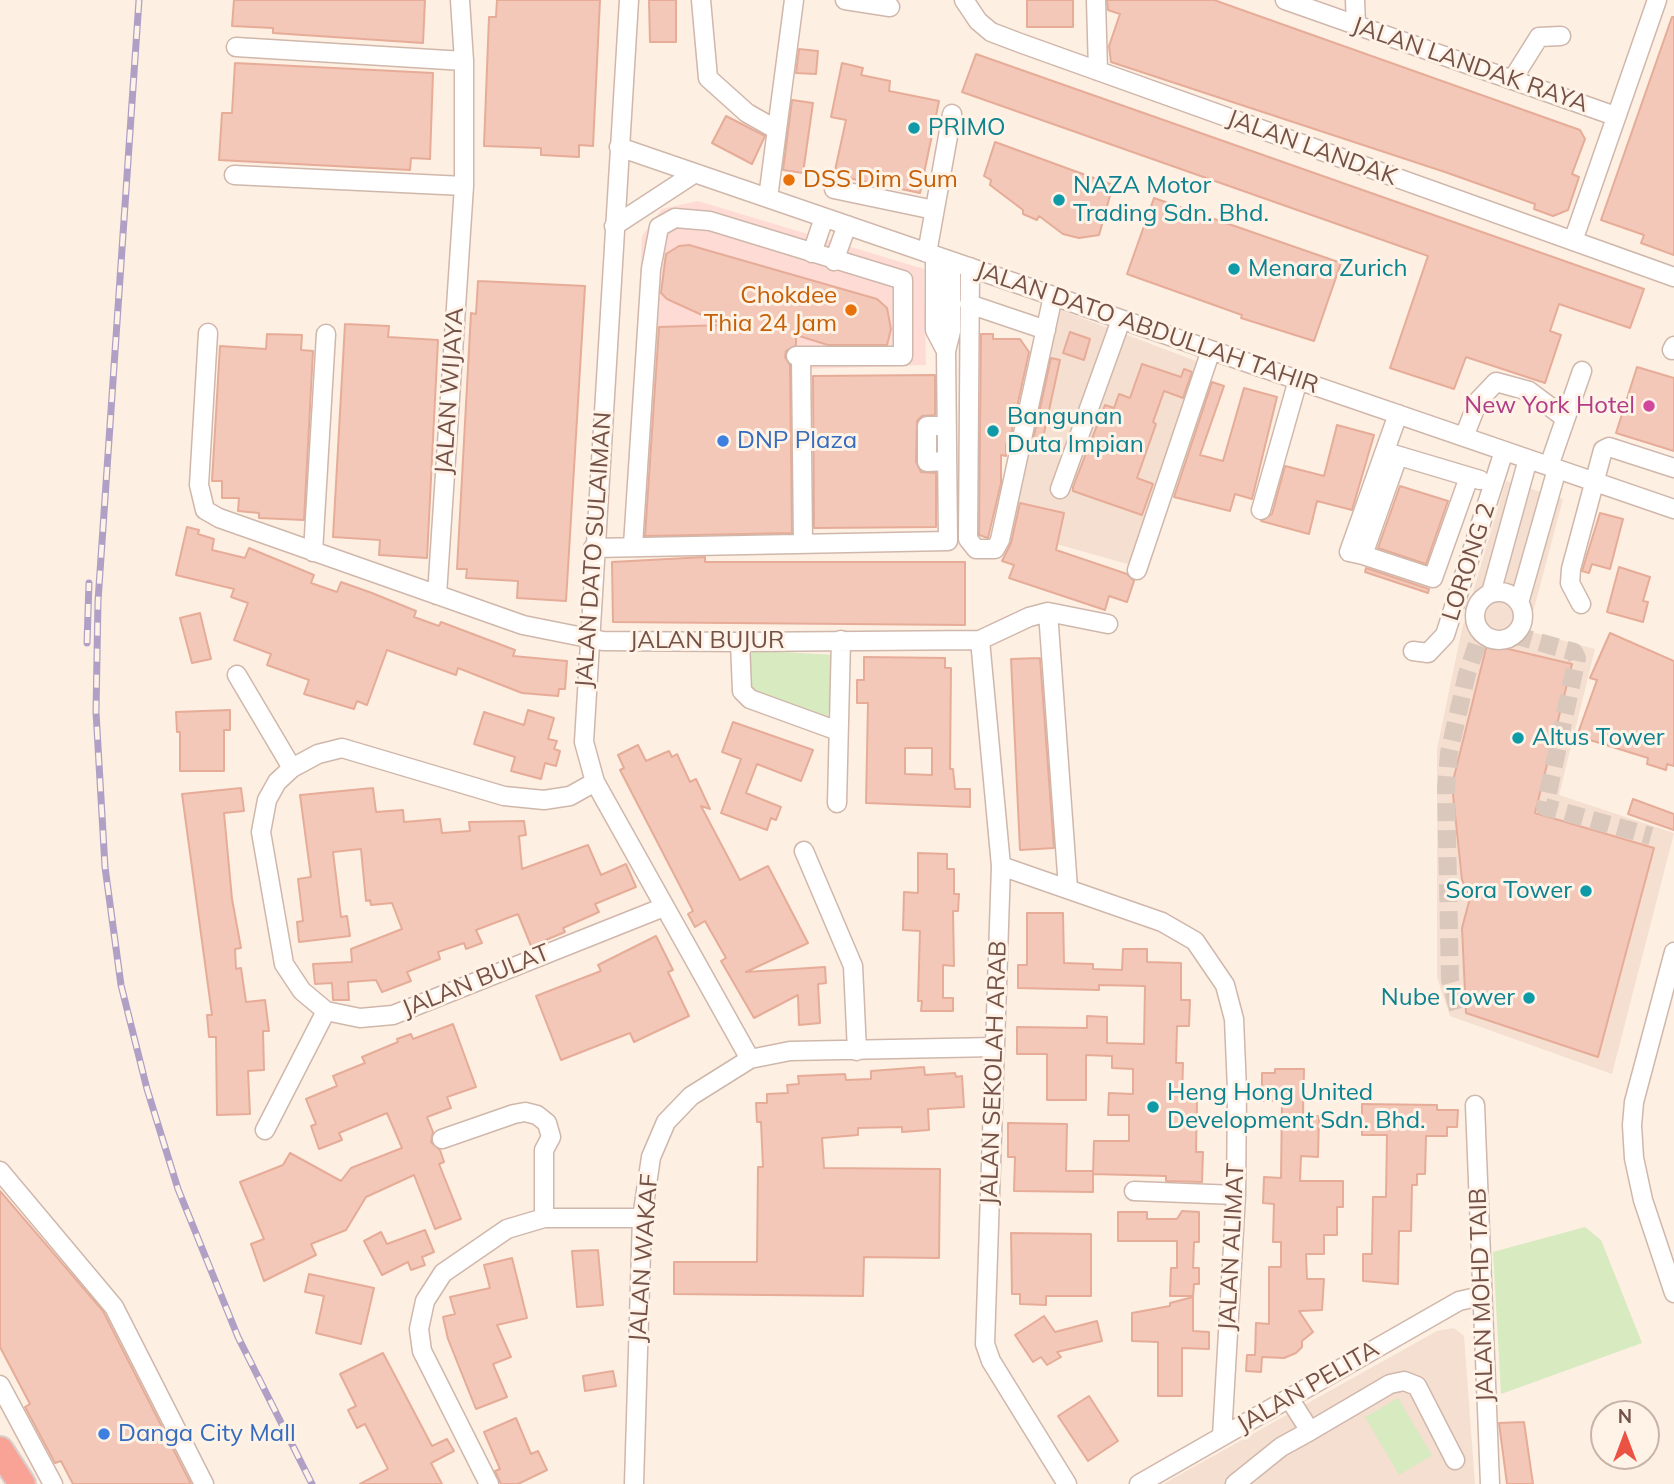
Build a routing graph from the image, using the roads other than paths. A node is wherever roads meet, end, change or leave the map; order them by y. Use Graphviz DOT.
graph roads {
  1 [pos="460,0"];
  2 [pos="629,0"];
  3 [pos="701,0"];
  4 [pos="794,0"];
  5 [pos="845,0"];
  6 [pos="964,0"];
  7 [pos="1096,0"];
  8 [pos="1285,0"];
  9 [pos="1355,0"];
  10 [pos="1657,0"];
  11 [pos="890,7"];
  12 [pos="1356,25"];
  13 [pos="1561,36"];
  14 [pos="236,47"];
  15 [pos="464,61"];
  16 [pos="1098,71"];
  17 [pos="1513,80"];
  18 [pos="952,114"];
  19 [pos="1615,116"];
  20 [pos="777,130"];
  21 [pos="620,147"];
  22 [pos="695,173"];
  23 [pos="234,175"];
  24 [pos="464,186"];
  25 [pos="834,189"];
  26 [pos="768,198"];
  27 [pos="934,210"];
  28 [pos="824,218"];
  29 [pos="847,225"];
  30 [pos="614,226"];
  31 [pos="1573,241"];
  32 [pos="811,253"];
  33 [pos="938,256"];
  34 [pos="834,261"];
  35 [pos="970,267"];
  36 [pos="1674,277"];
  37 [pos="1053,296"];
  38 [pos="969,303"];
  39 [pos="1121,320"];
  40 [pos="1046,330"];
  41 [pos="208,333"];
  42 [pos="326,334"];
  43 [pos="1211,351"];
  44 [pos="1582,371"];
  45 [pos="1298,380"];
  46 [pos="1398,414"];
  47 [pos="1565,418"];
  48 [pos="1464,437"];
  49 [pos="1504,451"];
  50 [pos="1392,454"];
  51 [pos="1528,459"];
  52 [pos="1553,468"];
  53 [pos="1674,468"];
  54 [pos="1469,477"];
  55 [pos="1595,482"];
  56 [pos="1494,484"];
  57 [pos="1059,489"];
  58 [pos="1514,506"];
  59 [pos="1674,509"];
  60 [pos="1261,510"];
  61 [pos="1544,514"];
  62 [pos="803,543"];
  63 [pos="634,545"];
  64 [pos="593,548"];
  65 [pos="313,551"];
  66 [pos="1137,570"];
  67 [pos="1491,593"];
  68 [pos="437,595"];
  69 [pos="1519,603"];
  70 [pos="1581,604"];
  71 [pos="1048,612"];
  72 [pos="1108,624"];
  73 [pos="588,639"];
  74 [pos="841,640"];
  75 [pos="980,640"];
  76 [pos="740,642"];
  77 [pos="1413,651"];
  78 [pos="237,675"];
  79 [pos="838,731"];
  80 [pos="292,768"];
  81 [pos="596,782"];
  82 [pos="837,803"];
  83 [pos="804,851"];
  84 [pos="1002,866"];
  85 [pos="1069,888"];
  86 [pos="664,907"];
  87 [pos="1674,952"];
  88 [pos="326,1010"];
  89 [pos="995,1047"];
  90 [pos="857,1051"];
  91 [pos="750,1059"];
  92 [pos="1475,1105"];
  93 [pos="265,1130"];
  94 [pos="442,1139"];
  95 [pos="0,1171"];
  96 [pos="1134,1191"];
  97 [pos="1236,1195"];
  98 [pos="544,1218"];
  99 [pos="642,1218"];
  100 [pos="1674,1293"];
  101 [pos="1481,1296"];
  102 [pos="0,1385"];
  103 [pos="1289,1398"];
  104 [pos="1310,1431"];
  105 [pos="1222,1436"];
  106 [pos="0,1450"];
  107 [pos="0,1457"];
  108 [pos="1455,1460"];
  109 [pos="12,1484"];
  110 [pos="22,1484"];
  111 [pos="53,1484"];
  112 [pos="204,1484"];
  113 [pos="489,1484"];
  114 [pos="634,1484"];
  115 [pos="1067,1484"];
  116 [pos="1139,1484"];
  117 [pos="1235,1484"];
  118 [pos="1490,1484"];
  1 -- 15 [label="street, JALAN WIJAYA"];
  2 -- 21 [label="street, JALAN DATO SULAIMAN"];
  3 -- 20 [label="street"];
  4 -- 20 [label="street"];
  5 -- 11 [label="street"];
  6 -- 16 [label="street, JALAN LANDAK"];
  7 -- 16 [label="street"];
  8 -- 12 [label="street, JALAN LANDAK RAYA"];
  9 -- 12 [label="street"];
  10 -- 19 [label="street"];
  12 -- 17 [label="street, JALAN LANDAK RAYA"];
  13 -- 17 [label="street"];
  14 -- 15 [label="street"];
  15 -- 24 [label="street, JALAN WIJAYA"];
  16 -- 31 [label="street, JALAN LANDAK"];
  17 -- 19 [label="street, JALAN LANDAK RAYA"];
  18 -- 27 [label="street"];
  19 -- 31 [label="street"];
  20 -- 26 [label="street"];
  21 -- 22 [label="street, JALAN DATO ABDULLAH TAHIR"];
  21 -- 30 [label="street, JALAN DATO SULAIMAN"];
  22 -- 26 [label="street, JALAN DATO ABDULLAH TAHIR"];
  22 -- 30 [label="street"];
  23 -- 24 [label="street"];
  24 -- 68 [label="street, JALAN WIJAYA"];
  25 -- 27 [label="street"];
  26 -- 28 [label="street, JALAN DATO ABDULLAH TAHIR"];
  27 -- 33 [label="street"];
  28 -- 29 [label="street, JALAN DATO ABDULLAH TAHIR"];
  28 -- 32 [label="street"];
  29 -- 33 [label="street, JALAN DATO ABDULLAH TAHIR"];
  29 -- 34 [label="street"];
  30 -- 64 [label="street, JALAN DATO SULAIMAN"];
  31 -- 36 [label="street, JALAN LANDAK"];
  32 -- 34 [label="street"];
  32 -- 63 [label="street"];
  33 -- 35 [label="street, JALAN DATO ABDULLAH TAHIR"];
  33 -- 62 [label="street"];
  34 -- 62 [label="street"];
  35 -- 37 [label="street, JALAN DATO ABDULLAH TAHIR"];
  35 -- 38 [label="street"];
  37 -- 39 [label="street, JALAN DATO ABDULLAH TAHIR"];
  37 -- 40 [label="street"];
  38 -- 40 [label="street"];
  38 -- 40 [label="street"];
  39 -- 43 [label="street, JALAN DATO ABDULLAH TAHIR"];
  39 -- 57 [label="street"];
  41 -- 65 [label="street, JALAN BUJUR"];
  42 -- 65 [label="street"];
  43 -- 45 [label="street, JALAN DATO ABDULLAH TAHIR"];
  43 -- 66 [label="street"];
  44 -- 47 [label="street"];
  45 -- 46 [label="street, JALAN DATO ABDULLAH TAHIR"];
  45 -- 60 [label="street"];
  46 -- 48 [label="street, JALAN DATO ABDULLAH TAHIR"];
  46 -- 50 [label="street"];
  47 -- 48 [label="street"];
  47 -- 52 [label="street"];
  48 -- 49 [label="street, JALAN DATO ABDULLAH TAHIR"];
  49 -- 51 [label="street, JALAN DATO ABDULLAH TAHIR"];
  49 -- 56 [label="street, LORONG 2"];
  50 -- 54 [label="street"];
  50 -- 54 [label="street"];
  51 -- 52 [label="street, JALAN DATO ABDULLAH TAHIR"];
  51 -- 58 [label="street"];
  52 -- 55 [label="street, JALAN DATO ABDULLAH TAHIR"];
  52 -- 61 [label="street"];
  53 -- 55 [label="street"];
  54 -- 56 [label="street"];
  55 -- 59 [label="street, JALAN DATO ABDULLAH TAHIR"];
  55 -- 70 [label="street"];
  56 -- 77 [label="street, LORONG 2"];
  58 -- 61 [label="street"];
  58 -- 67 [label="street"];
  61 -- 69 [label="street"];
  62 -- 63 [label="street"];
  63 -- 64 [label="street"];
  64 -- 73 [label="street, JALAN DATO SULAIMAN"];
  65 -- 68 [label="street, JALAN BUJUR"];
  67 -- 69 [label="street"];
  67 -- 69 [label="street"];
  68 -- 73 [label="street, JALAN BUJUR"];
  71 -- 72 [label="street"];
  71 -- 75 [label="street, JALAN BUJUR"];
  71 -- 85 [label="street"];
  73 -- 76 [label="street, JALAN BUJUR"];
  73 -- 81 [label="street, JALAN DATO SULAIMAN"];
  74 -- 75 [label="street, JALAN BUJUR"];
  74 -- 76 [label="street, JALAN BUJUR"];
  74 -- 79 [label="street"];
  75 -- 84 [label="street, JALAN SEKOLAH ARAB"];
  76 -- 79 [label="street"];
  78 -- 80 [label="street"];
  79 -- 82 [label="street"];
  80 -- 81 [label="street, JALAN BULAT"];
  80 -- 88 [label="street, JALAN BULAT"];
  81 -- 86 [label="street, JALAN DATO SULAIMAN"];
  83 -- 90 [label="street"];
  84 -- 85 [label="street, JALAN ALIMAT"];
  84 -- 89 [label="street, JALAN SEKOLAH ARAB"];
  85 -- 97 [label="street, JALAN ALIMAT"];
  86 -- 88 [label="street, JALAN BULAT"];
  86 -- 91 [label="street, JALAN DATO SULAIMAN"];
  87 -- 100 [label="street"];
  88 -- 93 [label="street"];
  89 -- 90 [label="street, JALAN WAKAF"];
  89 -- 115 [label="street, JALAN SEKOLAH ARAB"];
  90 -- 91 [label="street, JALAN WAKAF"];
  91 -- 99 [label="street, JALAN WAKAF"];
  92 -- 101 [label="street, JALAN MOHD TAIB"];
  94 -- 98 [label="street"];
  95 -- 112 [label="street"];
  96 -- 97 [label="street"];
  97 -- 105 [label="street, JALAN ALIMAT"];
  98 -- 99 [label="street"];
  98 -- 113 [label="street"];
  99 -- 114 [label="street, JALAN WAKAF"];
  101 -- 103 [label="street, JALAN PELITA"];
  101 -- 118 [label="street, JALAN MOHD TAIB"];
  102 -- 111 [label="street"];
  103 -- 104 [label="street"];
  103 -- 105 [label="street, JALAN PELITA"];
  104 -- 108 [label="street"];
  104 -- 117 [label="street"];
  105 -- 116 [label="street, JALAN PELITA"];
  106 -- 110 [label="highway"];
  107 -- 109 [label="highway"];
}
